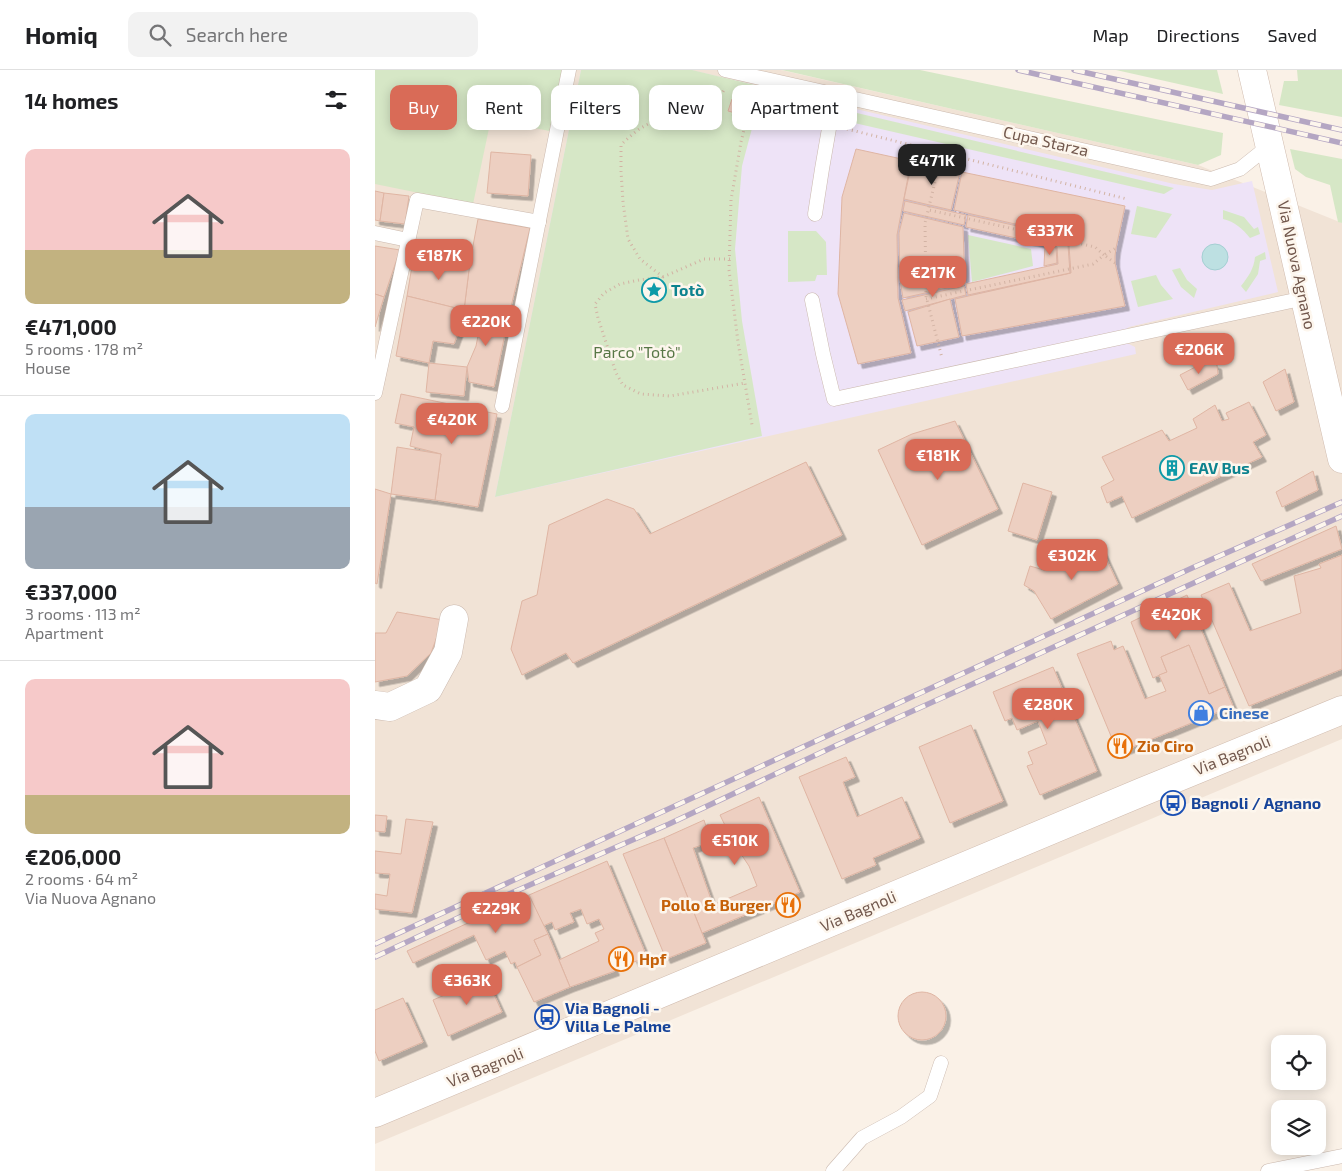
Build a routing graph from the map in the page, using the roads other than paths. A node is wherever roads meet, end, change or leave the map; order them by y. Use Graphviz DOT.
graph roads {
  1 [pos="569,70"];
  2 [pos="725,70"];
  3 [pos="1252,70"];
  4 [pos="794,85"];
  5 [pos="857,99"];
  6 [pos="829,130"];
  7 [pos="1270,145"];
  8 [pos="815,214"];
  9 [pos="539,222"];
  10 [pos="375,233"];
  11 [pos="409,240"];
  12 [pos="1305,298"];
  13 [pos="812,300"];
  14 [pos="375,394"];
  15 [pos="503,406"];
  16 [pos="1342,459"];
  17 [pos="454,619"];
  18 [pos="375,705"];
  19 [pos="1342,710"];
  20 [pos="941,1063"];
  21 [pos="375,1113"];
  22 [pos="1342,1156"];
  23 [pos="833,1171"];
  24 [pos="1268,1171"];
  1 -- 9 [label="lane"];
  2 -- 4 [label="lane, Cupa Starza"];
  3 -- 7 [label="street, Via Nuova Agnano"];
  5 -- 7 [label="lane, Cupa Starza"];
  6 -- 8 [label="lane"];
  7 -- 12 [label="street, Via Nuova Agnano"];
  9 -- 11 [label="lane"];
  9 -- 15 [label="lane"];
  10 -- 11 [label="lane"];
  11 -- 14 [label="lane"];
  12 -- 13 [label="lane"];
  12 -- 16 [label="street, Via Nuova Agnano"];
  17 -- 18 [label="street"];
  19 -- 21 [label="street, Via Bagnoli"];
  20 -- 23 [label="lane"];
  22 -- 24 [label="lane"];
}
